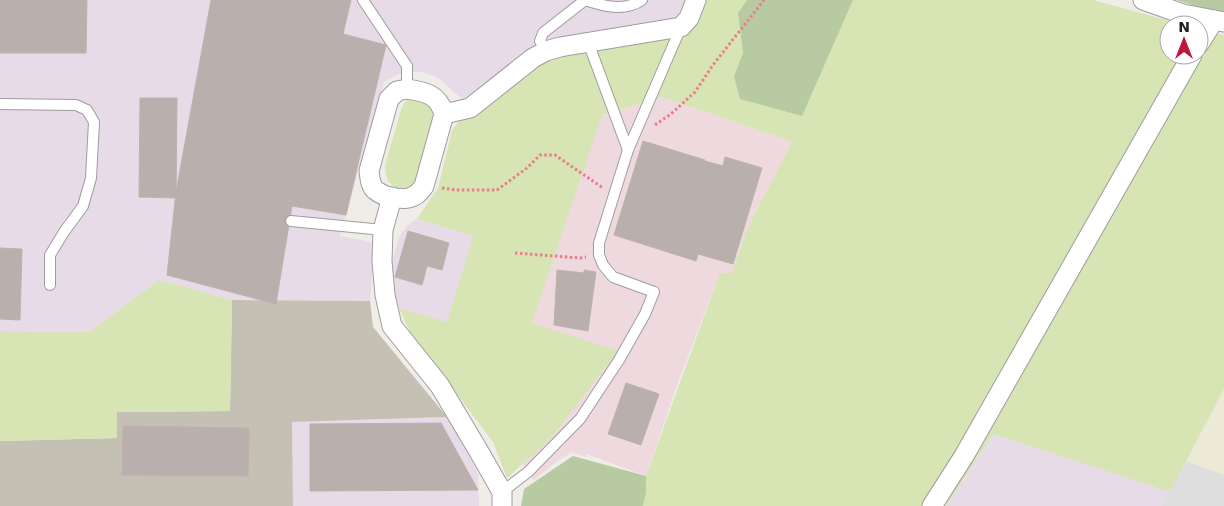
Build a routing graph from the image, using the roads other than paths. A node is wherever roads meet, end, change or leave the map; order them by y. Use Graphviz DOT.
graph roads {
  1 [pos="363,0"];
  2 [pos="584,0"];
  3 [pos="642,0"];
  4 [pos="696,0"];
  5 [pos="1143,0"];
  6 [pos="1219,21"];
  7 [pos="681,27"];
  8 [pos="1209,32"];
  9 [pos="588,42"];
  10 [pos="546,51"];
  11 [pos="1186,65"];
  12 [pos="407,89"];
  13 [pos="0,104"];
  14 [pos="444,114"];
  15 [pos="628,150"];
  16 [pos="392,197"];
  17 [pos="291,221"];
  18 [pos="383,230"];
  19 [pos="50,285"];
  20 [pos="502,499"];
  21 [pos="932,506"];
  1 -- 12 [label="lane"];
  2 -- 3 [label="lane"];
  2 -- 10 [label="lane"];
  4 -- 7 [label="street"];
  5 -- 6 [label="street"];
  6 -- 8 [label="street"];
  7 -- 9 [label="street"];
  7 -- 15 [label="lane"];
  9 -- 10 [label="street"];
  9 -- 15 [label="lane"];
  10 -- 14 [label="street"];
  11 -- 21 [label="street"];
  12 -- 14 [label="street"];
  12 -- 16 [label="street"];
  13 -- 19 [label="lane"];
  14 -- 16 [label="street"];
  15 -- 20 [label="lane"];
  16 -- 18 [label="street"];
  17 -- 18 [label="lane"];
  18 -- 20 [label="street"];
}
